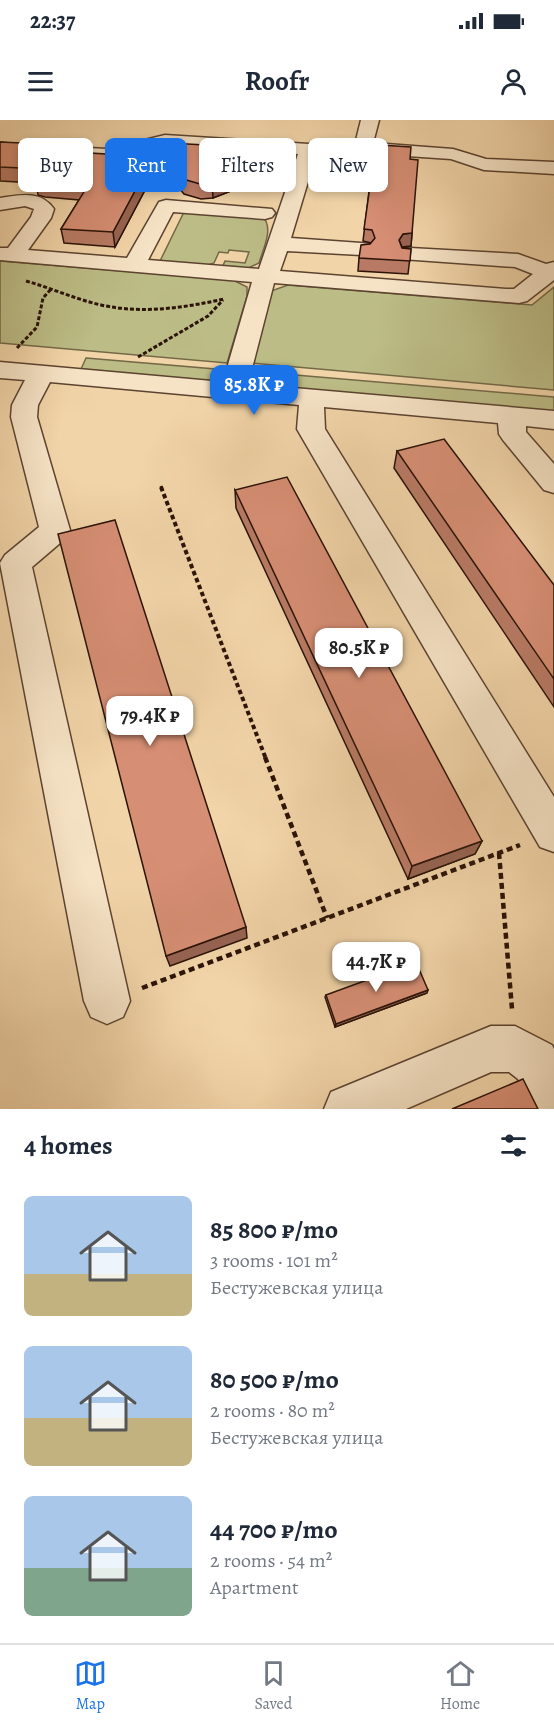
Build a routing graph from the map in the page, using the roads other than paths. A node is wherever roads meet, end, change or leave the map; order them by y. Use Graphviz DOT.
graph roads {
  1 [pos="370,120"];
  2 [pos="366,138"];
  3 [pos="0,148"];
  4 [pos="308,150"];
  5 [pos="388,150"];
  6 [pos="554,168"];
  7 [pos="0,204"];
  8 [pos="265,213"];
  9 [pos="278,244"];
  10 [pos="361,249"];
  11 [pos="410,254"];
  12 [pos="7,255"];
  13 [pos="134,266"];
  14 [pos="552,271"];
  15 [pos="266,276"];
  16 [pos="0,370"];
  17 [pos="41,374"];
  18 [pos="233,392"];
  19 [pos="314,399"];
  20 [pos="511,417"];
  21 [pos="554,420"];
  22 [pos="554,483"];
  23 [pos="554,833"];
  24 [pos="107,1001"];
  25 [pos="554,1099"];
  26 [pos="348,1109"];
  1 -- 2 [label="street"];
  3 -- 4 [label="street"];
  4 -- 9 [label="street"];
  5 -- 6 [label="street"];
  7 -- 12 [label="street"];
  8 -- 13 [label="street"];
  9 -- 10 [label="street"];
  9 -- 15 [label="street"];
  11 -- 14 [label="street"];
  12 -- 13 [label="street"];
  13 -- 15 [label="street"];
  14 -- 15 [label="street"];
  15 -- 18 [label="street"];
  16 -- 17 [label="street"];
  17 -- 18 [label="street"];
  17 -- 24 [label="street"];
  18 -- 19 [label="street"];
  19 -- 20 [label="street"];
  19 -- 23 [label="street"];
  20 -- 21 [label="street"];
  20 -- 22 [label="street"];
  25 -- 26 [label="street"];
}
